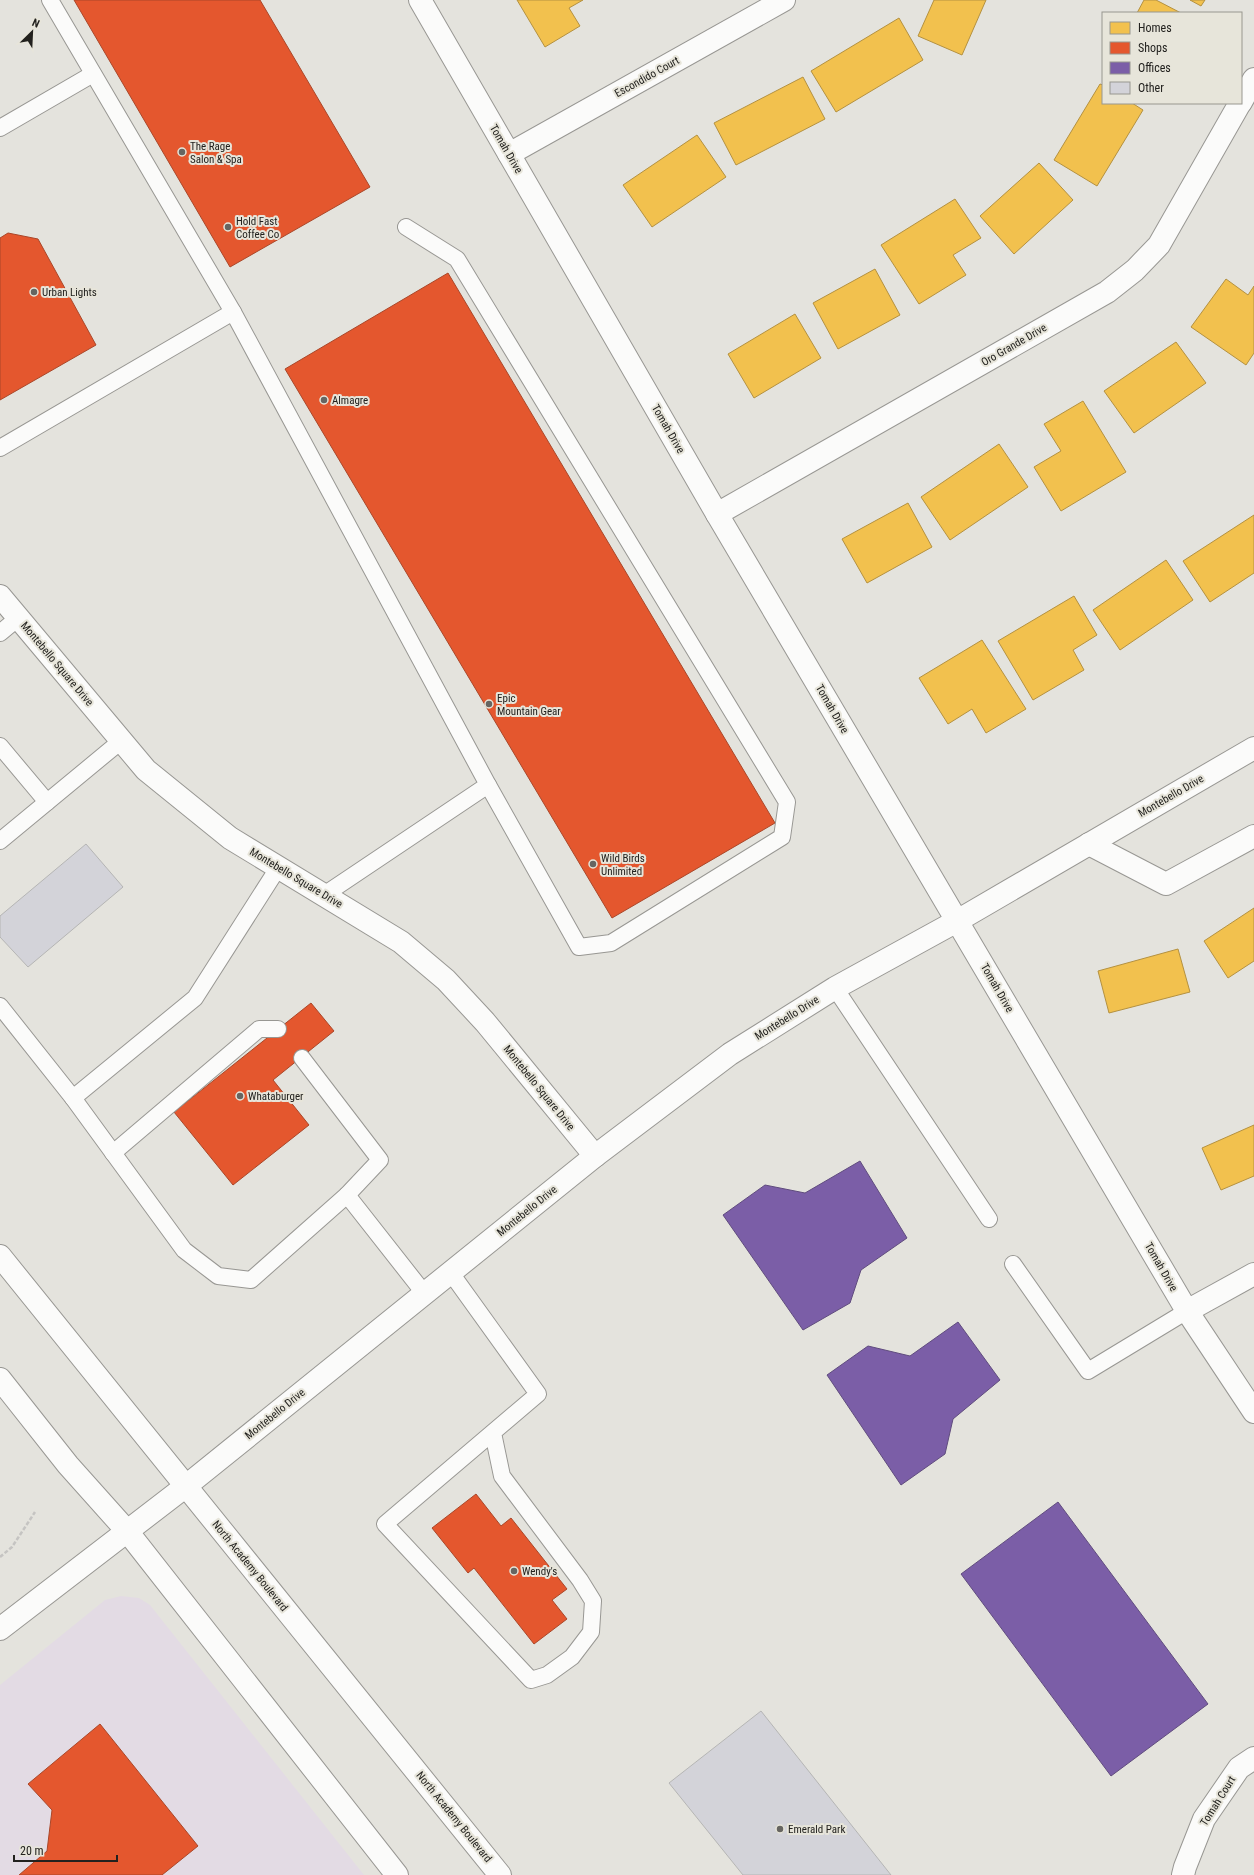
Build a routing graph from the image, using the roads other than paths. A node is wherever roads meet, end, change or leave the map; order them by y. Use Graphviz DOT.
graph roads {
  1 [pos="50,0"];
  2 [pos="420,0"];
  3 [pos="784,0"];
  4 [pos="93,74"];
  5 [pos="1254,79"];
  6 [pos="1242,100"];
  7 [pos="1240,104"];
  8 [pos="0,128"];
  9 [pos="509,154"];
  10 [pos="406,227"];
  11 [pos="233,312"];
  12 [pos="0,448"];
  13 [pos="717,514"];
  14 [pos="0,596"];
  15 [pos="18,618"];
  16 [pos="0,633"];
  17 [pos="121,741"];
  18 [pos="0,746"];
  19 [pos="1254,748"];
  20 [pos="488,785"];
  21 [pos="47,802"];
  22 [pos="1254,836"];
  23 [pos="0,841"];
  24 [pos="1089,844"];
  25 [pos="278,868"];
  26 [pos="324,895"];
  27 [pos="957,920"];
  28 [pos="835,988"];
  29 [pos="0,1006"];
  30 [pos="278,1029"];
  31 [pos="302,1058"];
  32 [pos="73,1098"];
  33 [pos="113,1153"];
  34 [pos="595,1156"];
  35 [pos="347,1195"];
  36 [pos="989,1219"];
  37 [pos="0,1256"];
  38 [pos="1013,1264"];
  39 [pos="451,1273"];
  40 [pos="1254,1274"];
  41 [pos="424,1293"];
  42 [pos="1187,1311"];
  43 [pos="0,1379"];
  44 [pos="1254,1412"];
  45 [pos="492,1433"];
  46 [pos="186,1486"];
  47 [pos="127,1531"];
  48 [pos="0,1629"];
  49 [pos="1254,1758"];
  50 [pos="397,1875"];
  51 [pos="500,1875"];
  52 [pos="1184,1875"];
  1 -- 4 [label="lane"];
  2 -- 9 [label="main road, Tomah Drive"];
  3 -- 9 [label="main road, Escondido Court"];
  4 -- 8 [label="lane"];
  4 -- 11 [label="lane"];
  5 -- 6 [label="main road, Oro Grande Drive"];
  7 -- 13 [label="main road, Oro Grande Drive"];
  9 -- 13 [label="main road, Tomah Drive"];
  10 -- 20 [label="lane"];
  11 -- 12 [label="lane"];
  11 -- 20 [label="lane"];
  13 -- 27 [label="main road, Tomah Drive"];
  14 -- 15 [label="main road, Montebello Square Drive"];
  15 -- 16 [label="lane"];
  15 -- 17 [label="main road, Montebello Square Drive"];
  17 -- 21 [label="lane"];
  17 -- 25 [label="main road, Montebello Square Drive"];
  18 -- 21 [label="lane"];
  19 -- 24 [label="main road, Montebello Drive"];
  20 -- 26 [label="lane"];
  21 -- 23 [label="lane"];
  22 -- 24 [label="main road"];
  24 -- 27 [label="main road, Montebello Drive"];
  25 -- 26 [label="main road, Montebello Square Drive"];
  25 -- 32 [label="lane"];
  26 -- 34 [label="main road, Montebello Square Drive"];
  27 -- 28 [label="main road, Montebello Drive"];
  27 -- 42 [label="main road, Tomah Drive"];
  28 -- 34 [label="main road, Montebello Drive"];
  28 -- 36 [label="lane"];
  29 -- 32 [label="lane"];
  30 -- 33 [label="lane"];
  31 -- 35 [label="lane"];
  32 -- 33 [label="lane"];
  33 -- 35 [label="lane"];
  34 -- 39 [label="main road, Montebello Drive"];
  35 -- 41 [label="lane"];
  37 -- 46 [label="main road, North Academy Boulevard"];
  38 -- 42 [label="lane"];
  39 -- 41 [label="main road, Montebello Drive"];
  39 -- 45 [label="lane"];
  40 -- 42 [label="main road"];
  41 -- 46 [label="main road, Montebello Drive"];
  42 -- 44 [label="main road, Tomah Drive"];
  43 -- 47 [label="main road"];
  45 -- 45 [label="lane"];
  46 -- 47 [label="main road, Montebello Drive"];
  46 -- 51 [label="main road, North Academy Boulevard"];
  47 -- 48 [label="main road, Montebello Drive"];
  47 -- 50 [label="main road"];
  49 -- 52 [label="main road, Tomah Court"];
}
